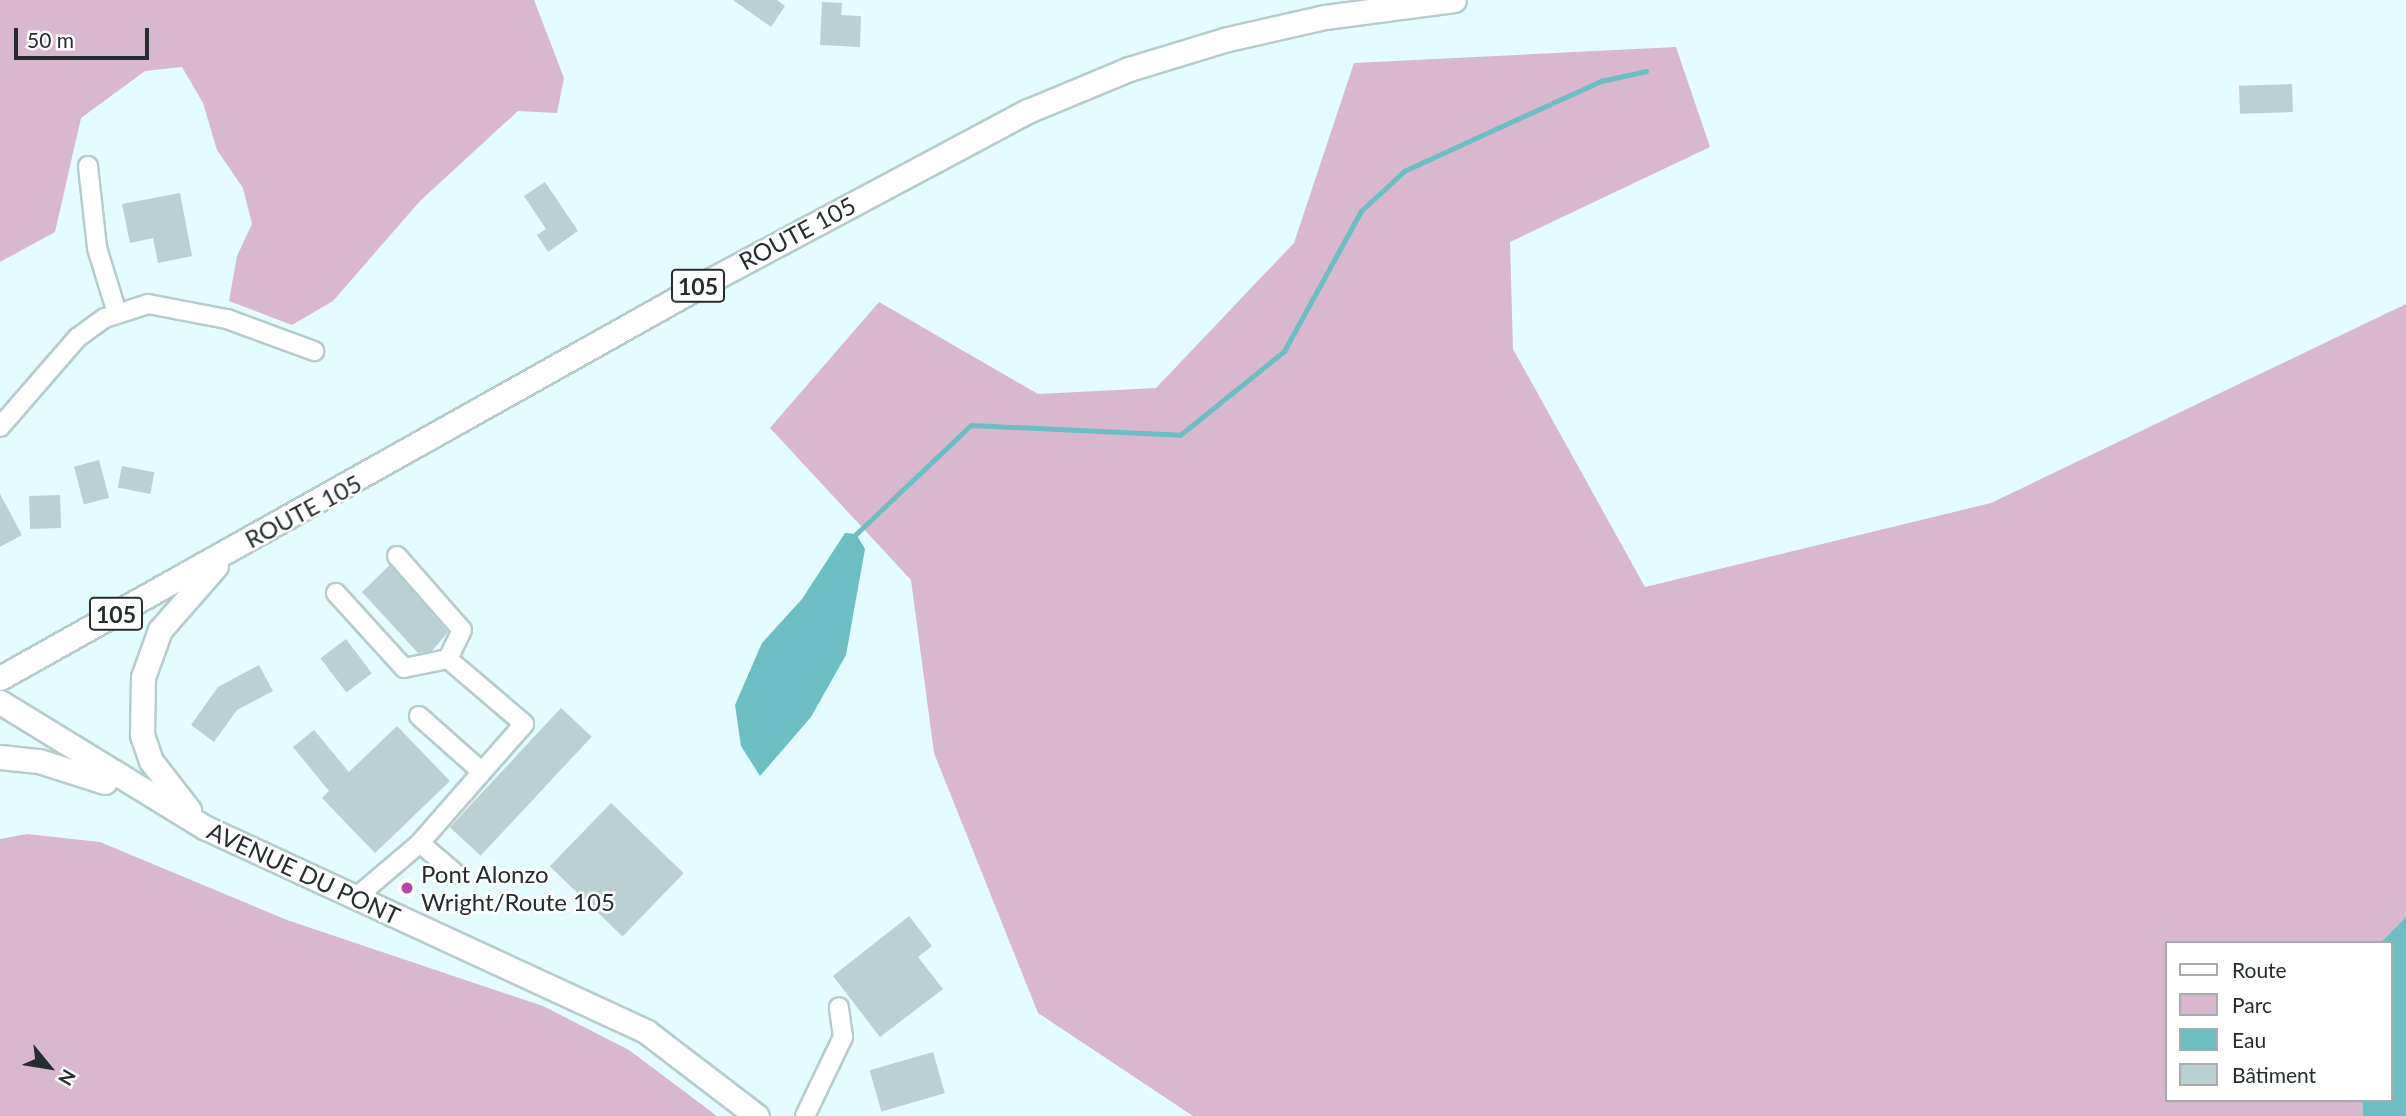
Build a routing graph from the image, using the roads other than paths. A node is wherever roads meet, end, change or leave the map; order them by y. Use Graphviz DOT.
graph roads {
  1 [pos="1454,0"];
  2 [pos="88,166"];
  3 [pos="117,313"];
  4 [pos="314,351"];
  5 [pos="0,427"];
  6 [pos="232,549"];
  7 [pos="397,556"];
  8 [pos="337,593"];
  9 [pos="448,659"];
  10 [pos="0,678"];
  11 [pos="0,702"];
  12 [pos="419,716"];
  13 [pos="0,757"];
  14 [pos="482,772"];
  15 [pos="206,828"];
  16 [pos="420,843"];
  17 [pos="456,874"];
  18 [pos="354,898"];
  19 [pos="839,1007"];
  20 [pos="757,1116"];
  21 [pos="805,1116"];
  1 -- 6 [label="main road, ROUTE 105 / 105"];
  2 -- 3 [label="street"];
  3 -- 4 [label="street"];
  3 -- 5 [label="street"];
  6 -- 10 [label="main road, ROUTE 105 / 105"];
  6 -- 15 [label="main road"];
  7 -- 9 [label="street"];
  8 -- 9 [label="street"];
  9 -- 14 [label="street"];
  11 -- 15 [label="main road, AVENUE DU PONT"];
  12 -- 14 [label="street"];
  13 -- 15 [label="main road"];
  14 -- 16 [label="street"];
  15 -- 18 [label="main road, AVENUE DU PONT"];
  16 -- 17 [label="street"];
  16 -- 18 [label="street"];
  18 -- 20 [label="main road, AVENUE DU PONT"];
  19 -- 21 [label="street"];
}
